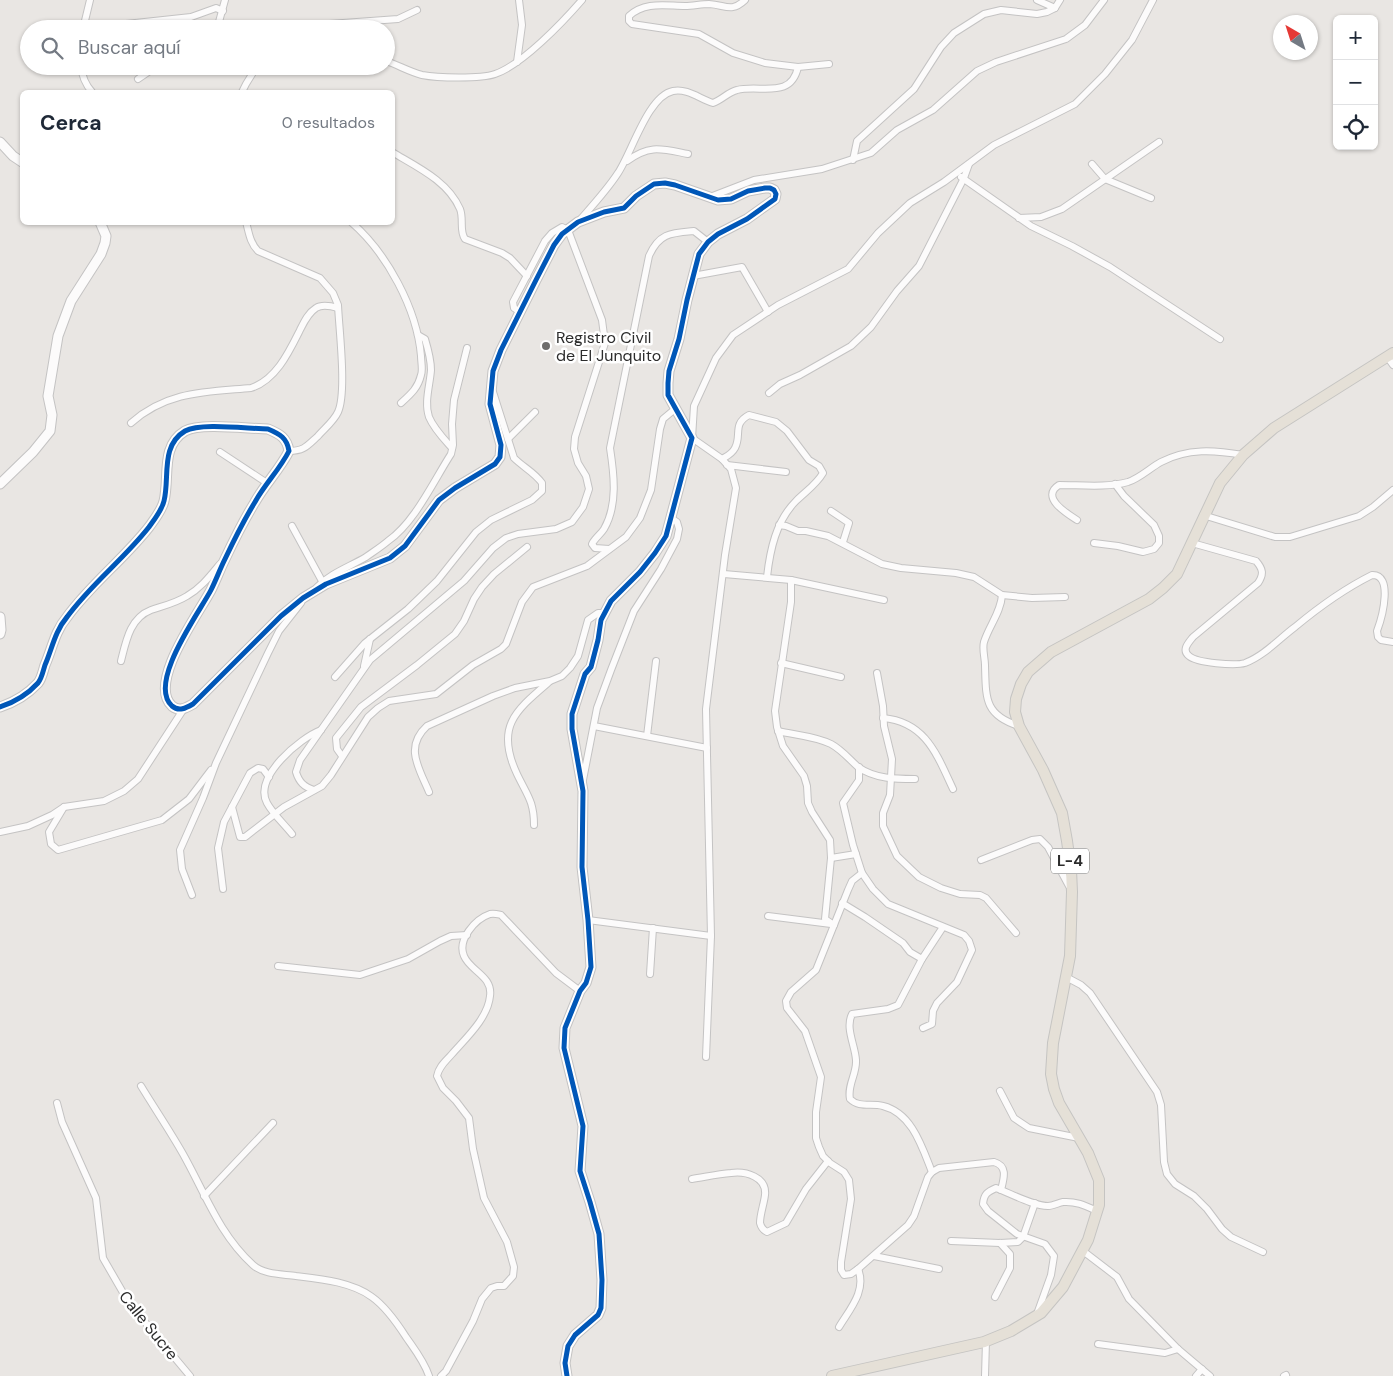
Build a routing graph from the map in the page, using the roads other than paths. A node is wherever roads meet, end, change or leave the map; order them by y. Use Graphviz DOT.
graph roads {
  1 [pos="90,0"];
  2 [pos="225,0"];
  3 [pos="519,0"];
  4 [pos="582,0"];
  5 [pos="745,0"];
  6 [pos="1037,0"];
  7 [pos="1060,0"];
  8 [pos="1104,0"];
  9 [pos="1153,0"];
  10 [pos="1055,8"];
  11 [pos="417,10"];
  12 [pos="223,11"];
  13 [pos="85,20"];
  14 [pos="163,20"];
  15 [pos="220,20"];
  16 [pos="384,20"];
  17 [pos="517,62"];
  18 [pos="395,64"];
  19 [pos="829,64"];
  20 [pos="798,66"];
  21 [pos="82,75"];
  22 [pos="144,75"];
  23 [pos="252,75"];
  24 [pos="138,79"];
  25 [pos="90,90"];
  26 [pos="243,90"];
  27 [pos="0,142"];
  28 [pos="1159,142"];
  29 [pos="395,154"];
  30 [pos="688,154"];
  31 [pos="852,160"];
  32 [pos="20,161"];
  33 [pos="624,164"];
  34 [pos="969,164"];
  35 [pos="1092,164"];
  36 [pos="956,173"];
  37 [pos="964,178"];
  38 [pos="1105,180"];
  39 [pos="710,197"];
  40 [pos="1150,198"];
  41 [pos="1019,218"];
  42 [pos="578,222"];
  43 [pos="101,225"];
  44 [pos="247,225"];
  45 [pos="354,225"];
  46 [pos="568,230"];
  47 [pos="708,242"];
  48 [pos="527,276"];
  49 [pos="693,276"];
  50 [pos="338,308"];
  51 [pos="520,312"];
  52 [pos="768,312"];
  53 [pos="418,335"];
  54 [pos="1220,339"];
  55 [pos="467,348"];
  56 [pos="1391,359"];
  57 [pos="491,386"];
  58 [pos="769,392"];
  59 [pos="402,403"];
  60 [pos="675,409"];
  61 [pos="535,412"];
  62 [pos="132,423"];
  63 [pos="508,438"];
  64 [pos="692,438"];
  65 [pos="452,448"];
  66 [pos="289,451"];
  67 [pos="220,452"];
  68 [pos="1243,455"];
  69 [pos="722,459"];
  70 [pos="727,465"];
  71 [pos="786,472"];
  72 [pos="267,483"];
  73 [pos="0,484"];
  74 [pos="1115,484"];
  75 [pos="1393,490"];
  76 [pos="831,511"];
  77 [pos="1203,515"];
  78 [pos="672,518"];
  79 [pos="1077,520"];
  80 [pos="779,525"];
  81 [pos="292,526"];
  82 [pos="843,542"];
  83 [pos="1094,543"];
  84 [pos="1192,543"];
  85 [pos="528,547"];
  86 [pos="609,549"];
  87 [pos="224,559"];
  88 [pos="724,574"];
  89 [pos="767,577"];
  90 [pos="791,580"];
  91 [pos="322,581"];
  92 [pos="307,596"];
  93 [pos="1002,596"];
  94 [pos="1065,597"];
  95 [pos="884,600"];
  96 [pos="605,613"];
  97 [pos="0,617"];
  98 [pos="0,634"];
  99 [pos="370,639"];
  100 [pos="1393,642"];
  101 [pos="121,661"];
  102 [pos="656,661"];
  103 [pos="781,663"];
  104 [pos="363,670"];
  105 [pos="876,673"];
  106 [pos="335,677"];
  107 [pos="841,677"];
  108 [pos="550,681"];
  109 [pos="0,707"];
  110 [pos="183,710"];
  111 [pos="883,718"];
  112 [pos="594,726"];
  113 [pos="1019,726"];
  114 [pos="322,730"];
  115 [pos="778,731"];
  116 [pos="647,736"];
  117 [pos="707,748"];
  118 [pos="342,756"];
  119 [pos="216,763"];
  120 [pos="858,767"];
  121 [pos="269,777"];
  122 [pos="891,779"];
  123 [pos="915,779"];
  124 [pos="582,784"];
  125 [pos="953,789"];
  126 [pos="314,790"];
  127 [pos="429,792"];
  128 [pos="64,807"];
  129 [pos="232,807"];
  130 [pos="276,814"];
  131 [pos="534,825"];
  132 [pos="0,832"];
  133 [pos="292,834"];
  134 [pos="856,854"];
  135 [pos="831,858"];
  136 [pos="981,860"];
  137 [pos="862,873"];
  138 [pos="222,889"];
  139 [pos="1072,892"];
  140 [pos="192,895"];
  141 [pos="842,903"];
  142 [pos="768,916"];
  143 [pos="588,920"];
  144 [pos="834,924"];
  145 [pos="943,927"];
  146 [pos="653,928"];
  147 [pos="1016,933"];
  148 [pos="467,935"];
  149 [pos="711,936"];
  150 [pos="922,959"];
  151 [pos="278,966"];
  152 [pos="650,974"];
  153 [pos="1066,977"];
  154 [pos="580,991"];
  155 [pos="922,1028"];
  156 [pos="706,1057"];
  157 [pos="141,1086"];
  158 [pos="1000,1091"];
  159 [pos="57,1103"];
  160 [pos="273,1123"];
  161 [pos="1079,1138"];
  162 [pos="828,1161"];
  163 [pos="932,1172"];
  164 [pos="692,1180"];
  165 [pos="1001,1190"];
  166 [pos="204,1196"];
  167 [pos="1035,1203"];
  168 [pos="1097,1211"];
  169 [pos="1023,1237"];
  170 [pos="951,1241"];
  171 [pos="1000,1243"];
  172 [pos="1083,1251"];
  173 [pos="1263,1252"];
  174 [pos="874,1256"];
  175 [pos="858,1269"];
  176 [pos="939,1269"];
  177 [pos="995,1298"];
  178 [pos="1037,1315"];
  179 [pos="839,1327"];
  180 [pos="986,1341"];
  181 [pos="1098,1344"];
  182 [pos="1178,1349"];
  183 [pos="1202,1368"];
  184 [pos="869,1372"];
  185 [pos="190,1376"];
  186 [pos="429,1376"];
  187 [pos="441,1376"];
  188 [pos="567,1376"];
  189 [pos="832,1376"];
  190 [pos="985,1376"];
  191 [pos="1196,1376"];
  192 [pos="1210,1376"];
  1 -- 13 [label="street"];
  2 -- 12 [label="street"];
  3 -- 17 [label="street"];
  4 -- 17 [label="street"];
  5 -- 20 [label="street"];
  6 -- 10 [label="street"];
  7 -- 10 [label="street"];
  8 -- 31 [label="street"];
  9 -- 34 [label="street"];
  10 -- 31 [label="street"];
  11 -- 16 [label="street"];
  12 -- 14 [label="street"];
  12 -- 15 [label="street"];
  17 -- 18 [label="street"];
  19 -- 20 [label="street"];
  20 -- 33 [label="street"];
  21 -- 25 [label="street"];
  22 -- 24 [label="street"];
  23 -- 26 [label="street"];
  27 -- 32 [label="street"];
  28 -- 38 [label="street"];
  29 -- 48 [label="street"];
  30 -- 33 [label="street"];
  31 -- 39 [label="street"];
  33 -- 42 [label="street"];
  34 -- 36 [label="street"];
  34 -- 37 [label="street"];
  35 -- 38 [label="street"];
  36 -- 37 [label="street"];
  36 -- 52 [label="street"];
  37 -- 41 [label="street"];
  37 -- 58 [label="street"];
  38 -- 40 [label="street"];
  38 -- 41 [label="street"];
  39 -- 42 [label="street"];
  39 -- 47 [label="street"];
  41 -- 54 [label="street"];
  42 -- 46 [label="street"];
  43 -- 73 [label="street"];
  44 -- 50 [label="street"];
  45 -- 53 [label="street"];
  46 -- 48 [label="street"];
  46 -- 51 [label="street"];
  46 -- 104 [label="street"];
  47 -- 49 [label="street"];
  47 -- 86 [label="street"];
  48 -- 51 [label="street"];
  49 -- 52 [label="street"];
  49 -- 60 [label="street"];
  50 -- 62 [label="street"];
  50 -- 66 [label="street"];
  51 -- 57 [label="street"];
  52 -- 64 [label="street"];
  53 -- 59 [label="street"];
  53 -- 65 [label="street"];
  55 -- 65 [label="street"];
  56 -- 68 [label="main road, L-4"];
  57 -- 63 [label="street"];
  57 -- 92 [label="street"];
  60 -- 64 [label="street"];
  60 -- 86 [label="street"];
  61 -- 63 [label="street"];
  63 -- 99 [label="street"];
  64 -- 69 [label="street"];
  64 -- 78 [label="street"];
  65 -- 91 [label="street"];
  66 -- 72 [label="street"];
  66 -- 109 [label="street"];
  67 -- 72 [label="street"];
  68 -- 74 [label="street"];
  68 -- 77 [label="main road, L-4"];
  69 -- 70 [label="street"];
  69 -- 80 [label="street"];
  70 -- 71 [label="street"];
  70 -- 88 [label="street"];
  72 -- 87 [label="street"];
  74 -- 79 [label="street"];
  74 -- 83 [label="street"];
  75 -- 77 [label="street"];
  76 -- 82 [label="street"];
  77 -- 84 [label="main road, L-4"];
  78 -- 96 [label="street"];
  78 -- 112 [label="street"];
  80 -- 82 [label="street"];
  80 -- 89 [label="street"];
  81 -- 91 [label="street"];
  82 -- 93 [label="street"];
  84 -- 100 [label="street"];
  84 -- 113 [label="main road, L-4"];
  85 -- 118 [label="street"];
  86 -- 118 [label="street"];
  87 -- 101 [label="street"];
  87 -- 110 [label="street"];
  88 -- 89 [label="street"];
  88 -- 117 [label="street"];
  89 -- 90 [label="street"];
  90 -- 95 [label="street"];
  90 -- 103 [label="street"];
  91 -- 92 [label="street"];
  92 -- 110 [label="street"];
  92 -- 119 [label="street"];
  93 -- 94 [label="street"];
  93 -- 113 [label="street"];
  96 -- 108 [label="street"];
  96 -- 124 [label="street"];
  97 -- 98 [label="street"];
  99 -- 104 [label="street"];
  99 -- 106 [label="street"];
  102 -- 116 [label="street"];
  103 -- 107 [label="street"];
  103 -- 115 [label="street"];
  104 -- 114 [label="street"];
  105 -- 111 [label="street"];
  108 -- 127 [label="street"];
  108 -- 131 [label="street"];
  110 -- 128 [label="street"];
  111 -- 122 [label="street"];
  111 -- 125 [label="street"];
  112 -- 116 [label="street"];
  112 -- 124 [label="street"];
  113 -- 139 [label="main road, L-4"];
  114 -- 121 [label="street"];
  114 -- 126 [label="street"];
  115 -- 120 [label="street"];
  115 -- 135 [label="street"];
  116 -- 117 [label="street"];
  117 -- 149 [label="street"];
  118 -- 126 [label="street"];
  119 -- 128 [label="street"];
  119 -- 140 [label="street"];
  120 -- 122 [label="street"];
  120 -- 134 [label="street"];
  121 -- 129 [label="street"];
  121 -- 130 [label="street"];
  122 -- 123 [label="street"];
  122 -- 147 [label="street"];
  124 -- 143 [label="street"];
  126 -- 130 [label="street"];
  128 -- 132 [label="street"];
  129 -- 130 [label="street"];
  129 -- 138 [label="street"];
  130 -- 133 [label="street"];
  134 -- 135 [label="street"];
  134 -- 137 [label="street"];
  135 -- 144 [label="street"];
  136 -- 139 [label="street"];
  137 -- 141 [label="street"];
  137 -- 145 [label="street"];
  139 -- 153 [label="main road, L-4"];
  141 -- 144 [label="street"];
  141 -- 150 [label="street"];
  142 -- 144 [label="street"];
  143 -- 146 [label="street"];
  143 -- 154 [label="street"];
  144 -- 162 [label="street"];
  145 -- 150 [label="street"];
  145 -- 155 [label="street"];
  146 -- 149 [label="street"];
  146 -- 152 [label="street"];
  148 -- 151 [label="street"];
  148 -- 154 [label="street"];
  148 -- 187 [label="street"];
  149 -- 156 [label="street"];
  150 -- 163 [label="street"];
  153 -- 161 [label="main road, L-4"];
  153 -- 173 [label="street"];
  154 -- 188 [label="street"];
  157 -- 166 [label="street"];
  158 -- 161 [label="street"];
  159 -- 185 [label="street, Calle Sucre"];
  160 -- 166 [label="street"];
  161 -- 168 [label="main road, L-4"];
  162 -- 164 [label="street"];
  162 -- 175 [label="street"];
  163 -- 165 [label="street"];
  163 -- 174 [label="street"];
  165 -- 167 [label="street"];
  165 -- 169 [label="street"];
  166 -- 186 [label="street"];
  167 -- 168 [label="street"];
  167 -- 169 [label="street"];
  168 -- 172 [label="main road, L-4"];
  169 -- 171 [label="street"];
  169 -- 178 [label="street"];
  170 -- 171 [label="street"];
  171 -- 177 [label="street"];
  172 -- 178 [label="main road, L-4"];
  172 -- 182 [label="street"];
  174 -- 175 [label="street"];
  174 -- 176 [label="street"];
  175 -- 179 [label="street"];
  178 -- 180 [label="main road, L-4"];
  180 -- 184 [label="main road, L-4"];
  180 -- 190 [label="street"];
  181 -- 182 [label="street"];
  182 -- 183 [label="street"];
  183 -- 191 [label="street"];
  183 -- 192 [label="street"];
  184 -- 189 [label="main road, L-4"];
}
